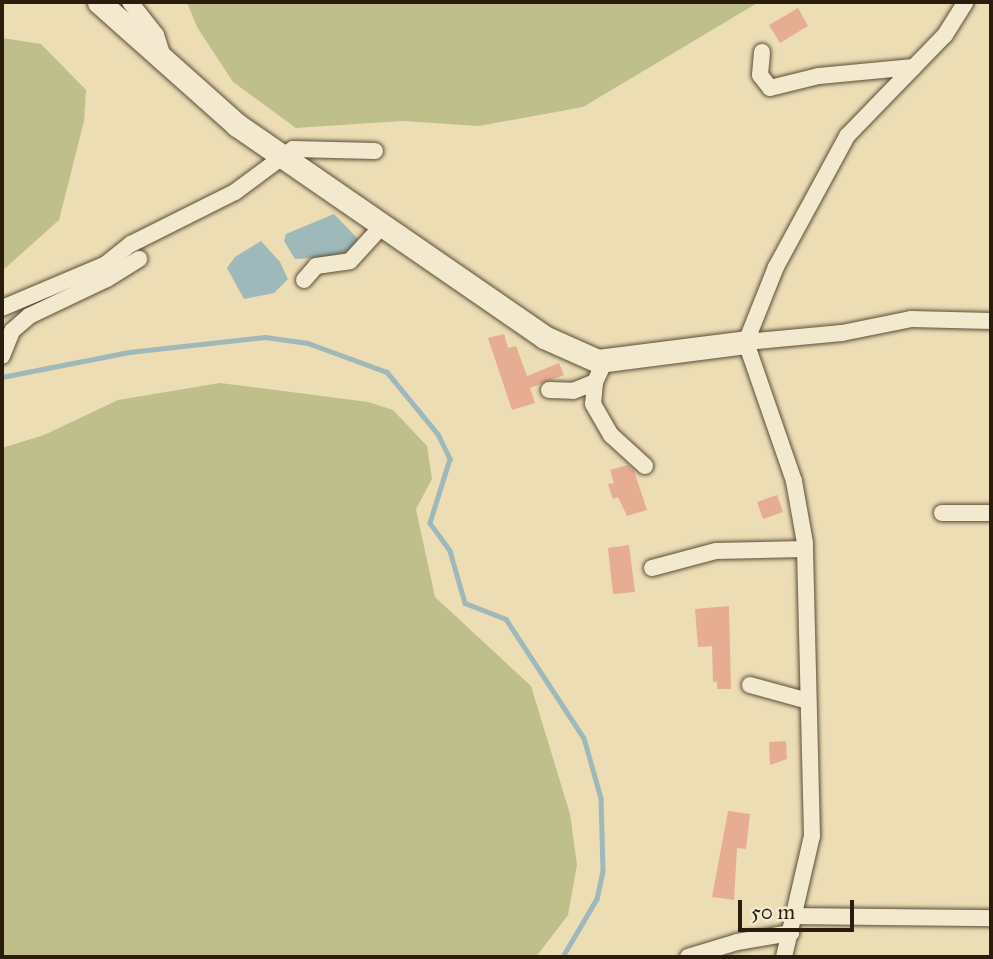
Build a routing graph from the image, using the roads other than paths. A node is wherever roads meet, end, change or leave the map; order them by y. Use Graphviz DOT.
graph roads {
  1 [pos="99,2"];
  2 [pos="130,2"];
  3 [pos="966,2"];
  4 [pos="762,52"];
  5 [pos="166,65"];
  6 [pos="915,66"];
  7 [pos="375,151"];
  8 [pos="282,159"];
  9 [pos="382,226"];
  10 [pos="139,259"];
  11 [pos="304,280"];
  12 [pos="2,308"];
  13 [pos="991,321"];
  14 [pos="746,342"];
  15 [pos="2,356"];
  16 [pos="605,361"];
  17 [pos="595,382"];
  18 [pos="549,390"];
  19 [pos="645,466"];
  20 [pos="942,513"];
  21 [pos="991,513"];
  22 [pos="806,549"];
  23 [pos="652,568"];
  24 [pos="750,685"];
  25 [pos="808,701"];
  26 [pos="796,916"];
  27 [pos="991,918"];
  28 [pos="791,933"];
  29 [pos="688,957"];
  30 [pos="784,957"];
  1 -- 5 [label="street"];
  2 -- 5 [label="street"];
  3 -- 6 [label="street"];
  4 -- 6 [label="street"];
  5 -- 8 [label="street"];
  6 -- 14 [label="street"];
  7 -- 8 [label="street"];
  8 -- 9 [label="street"];
  8 -- 12 [label="street"];
  9 -- 11 [label="street"];
  9 -- 16 [label="street"];
  10 -- 15 [label="street"];
  13 -- 14 [label="street"];
  14 -- 16 [label="street"];
  14 -- 22 [label="street"];
  16 -- 17 [label="street"];
  17 -- 18 [label="street"];
  17 -- 19 [label="street"];
  20 -- 21 [label="street"];
  22 -- 23 [label="street"];
  22 -- 25 [label="street"];
  24 -- 25 [label="street"];
  25 -- 26 [label="street"];
  26 -- 27 [label="street"];
  26 -- 28 [label="street"];
  28 -- 29 [label="street"];
  28 -- 30 [label="street"];
}
